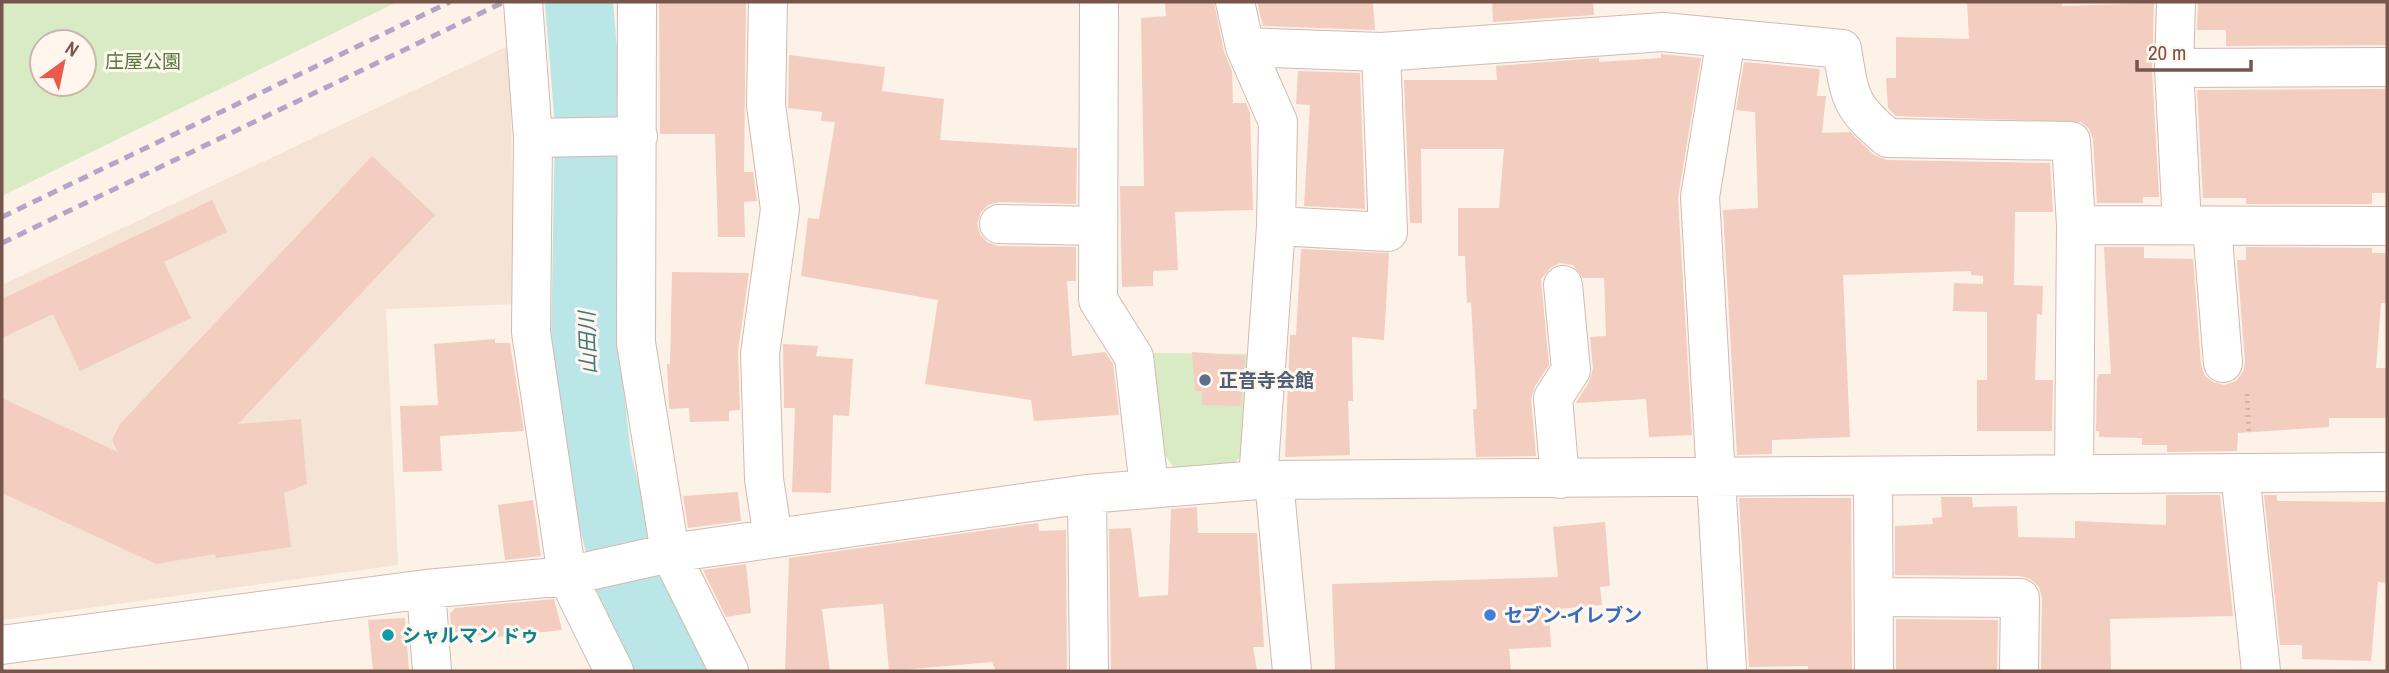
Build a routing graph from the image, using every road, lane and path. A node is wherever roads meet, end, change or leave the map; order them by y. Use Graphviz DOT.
graph roads {
  1 [pos="523,2"];
  2 [pos="637,2"];
  3 [pos="768,2"];
  4 [pos="1099,2"];
  5 [pos="1235,2"];
  6 [pos="2176,2"];
  7 [pos="1727,38"];
  8 [pos="1245,47"];
  9 [pos="1381,52"];
  10 [pos="2387,67"];
  11 [pos="2174,68"];
  12 [pos="631,137"];
  13 [pos="544,138"];
  14 [pos="999,224"];
  15 [pos="2076,225"];
  16 [pos="2197,225"];
  17 [pos="1096,226"];
  18 [pos="1276,226"];
  19 [pos="2387,226"];
  20 [pos="1576,304"];
  21 [pos="2223,363"];
  22 [pos="2387,472"];
  23 [pos="2246,473"];
  24 [pos="2074,474"];
  25 [pos="1873,476"];
  26 [pos="1714,477"];
  27 [pos="1560,478"];
  28 [pos="1266,480"];
  29 [pos="1149,487"];
  30 [pos="1087,494"];
  31 [pos="773,538"];
  32 [pos="670,553"];
  33 [pos="567,576"];
  34 [pos="426,589"];
  35 [pos="1874,597"];
  36 [pos="2,645"];
  37 [pos="432,671"];
  38 [pos="614,671"];
  39 [pos="729,671"];
  40 [pos="1089,671"];
  41 [pos="1292,671"];
  42 [pos="1727,671"];
  43 [pos="1874,671"];
  44 [pos="2019,671"];
  45 [pos="2261,671"];
  1 -- 13 [label="street"];
  2 -- 12 [label="street"];
  3 -- 31 [label="street"];
  4 -- 17 [label="street"];
  5 -- 8 [label="street"];
  6 -- 11 [label="street"];
  7 -- 9 [label="street"];
  7 -- 15 [label="street"];
  7 -- 26 [label="street"];
  8 -- 9 [label="street"];
  8 -- 18 [label="street"];
  9 -- 18 [label="street"];
  10 -- 11 [label="street"];
  11 -- 16 [label="street"];
  12 -- 13 [label="street"];
  12 -- 32 [label="street"];
  13 -- 33 [label="street"];
  14 -- 17 [label="street"];
  15 -- 16 [label="street"];
  15 -- 24 [label="street"];
  16 -- 19 [label="street"];
  16 -- 21 [label="street"];
  17 -- 29 [label="street"];
  18 -- 28 [label="street"];
  20 -- 27 [label="street"];
  21 -- 23 [label="path"];
  22 -- 23 [label="street"];
  23 -- 24 [label="street"];
  23 -- 45 [label="street"];
  24 -- 25 [label="street"];
  25 -- 26 [label="street"];
  25 -- 35 [label="street"];
  26 -- 27 [label="street"];
  26 -- 42 [label="street"];
  27 -- 28 [label="street"];
  28 -- 29 [label="street"];
  28 -- 41 [label="street"];
  29 -- 30 [label="street"];
  30 -- 31 [label="street"];
  30 -- 40 [label="street"];
  31 -- 32 [label="street"];
  32 -- 33 [label="street"];
  32 -- 39 [label="street"];
  33 -- 34 [label="street"];
  33 -- 38 [label="street"];
  34 -- 36 [label="street"];
  34 -- 37 [label="street"];
  35 -- 43 [label="street"];
  35 -- 44 [label="street"];
}
